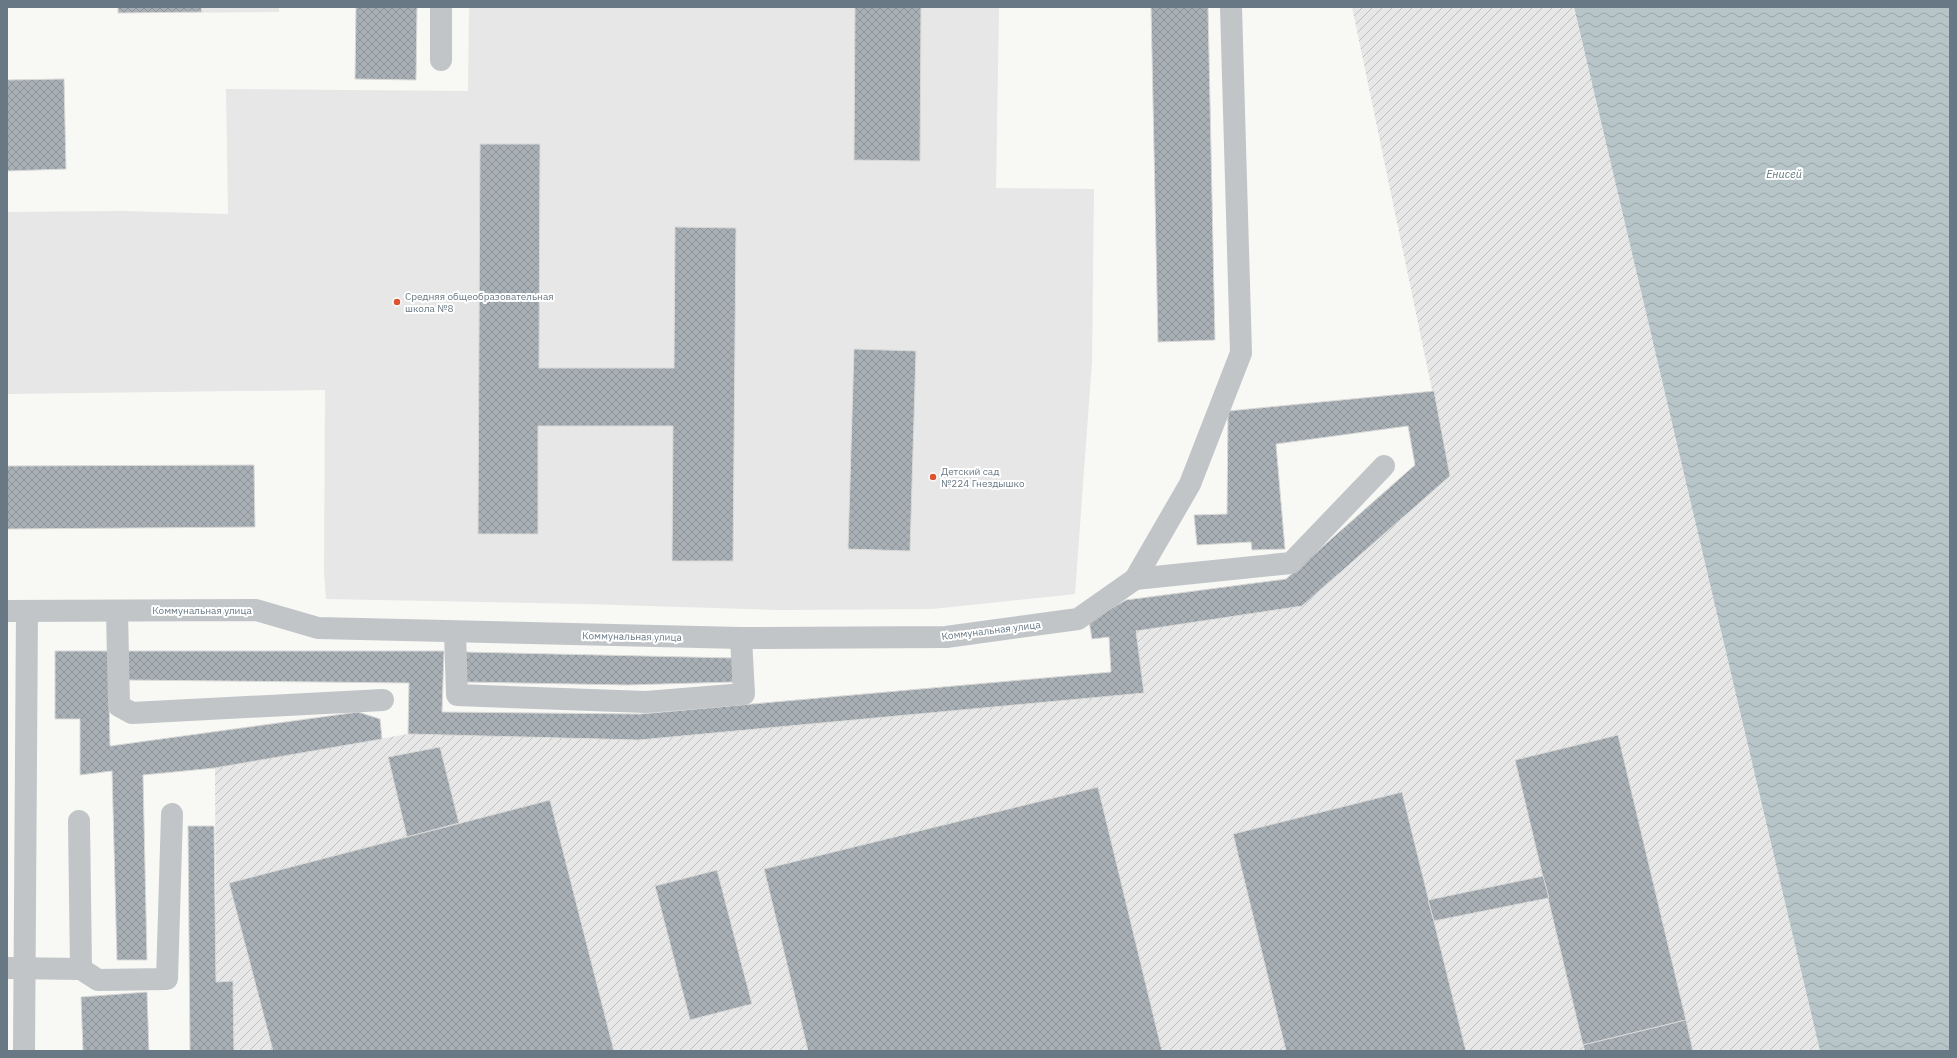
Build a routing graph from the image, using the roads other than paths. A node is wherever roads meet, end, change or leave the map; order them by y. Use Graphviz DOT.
graph roads {
  1 [pos="442,7"];
  2 [pos="1231,7"];
  3 [pos="441,60"];
  4 [pos="1384,466"];
  5 [pos="1135,579"];
  6 [pos="17,611"];
  7 [pos="117,611"];
  8 [pos="455,632"];
  9 [pos="741,638"];
  10 [pos="383,700"];
  11 [pos="172,814"];
  12 [pos="79,821"];
  13 [pos="15,968"];
  14 [pos="81,968"];
  15 [pos="24,1051"];
  1 -- 3 [label="street"];
  2 -- 5 [label="street, Коммунальная улица"];
  4 -- 5 [label="street"];
  5 -- 9 [label="street, Коммунальная улица"];
  6 -- 7 [label="street, Коммунальная улица"];
  6 -- 13 [label="street"];
  7 -- 8 [label="street, Коммунальная улица"];
  7 -- 10 [label="street"];
  8 -- 9 [label="street, Коммунальная улица"];
  8 -- 9 [label="street"];
  11 -- 14 [label="street"];
  12 -- 14 [label="street"];
  13 -- 14 [label="street"];
  13 -- 15 [label="street"];
}
